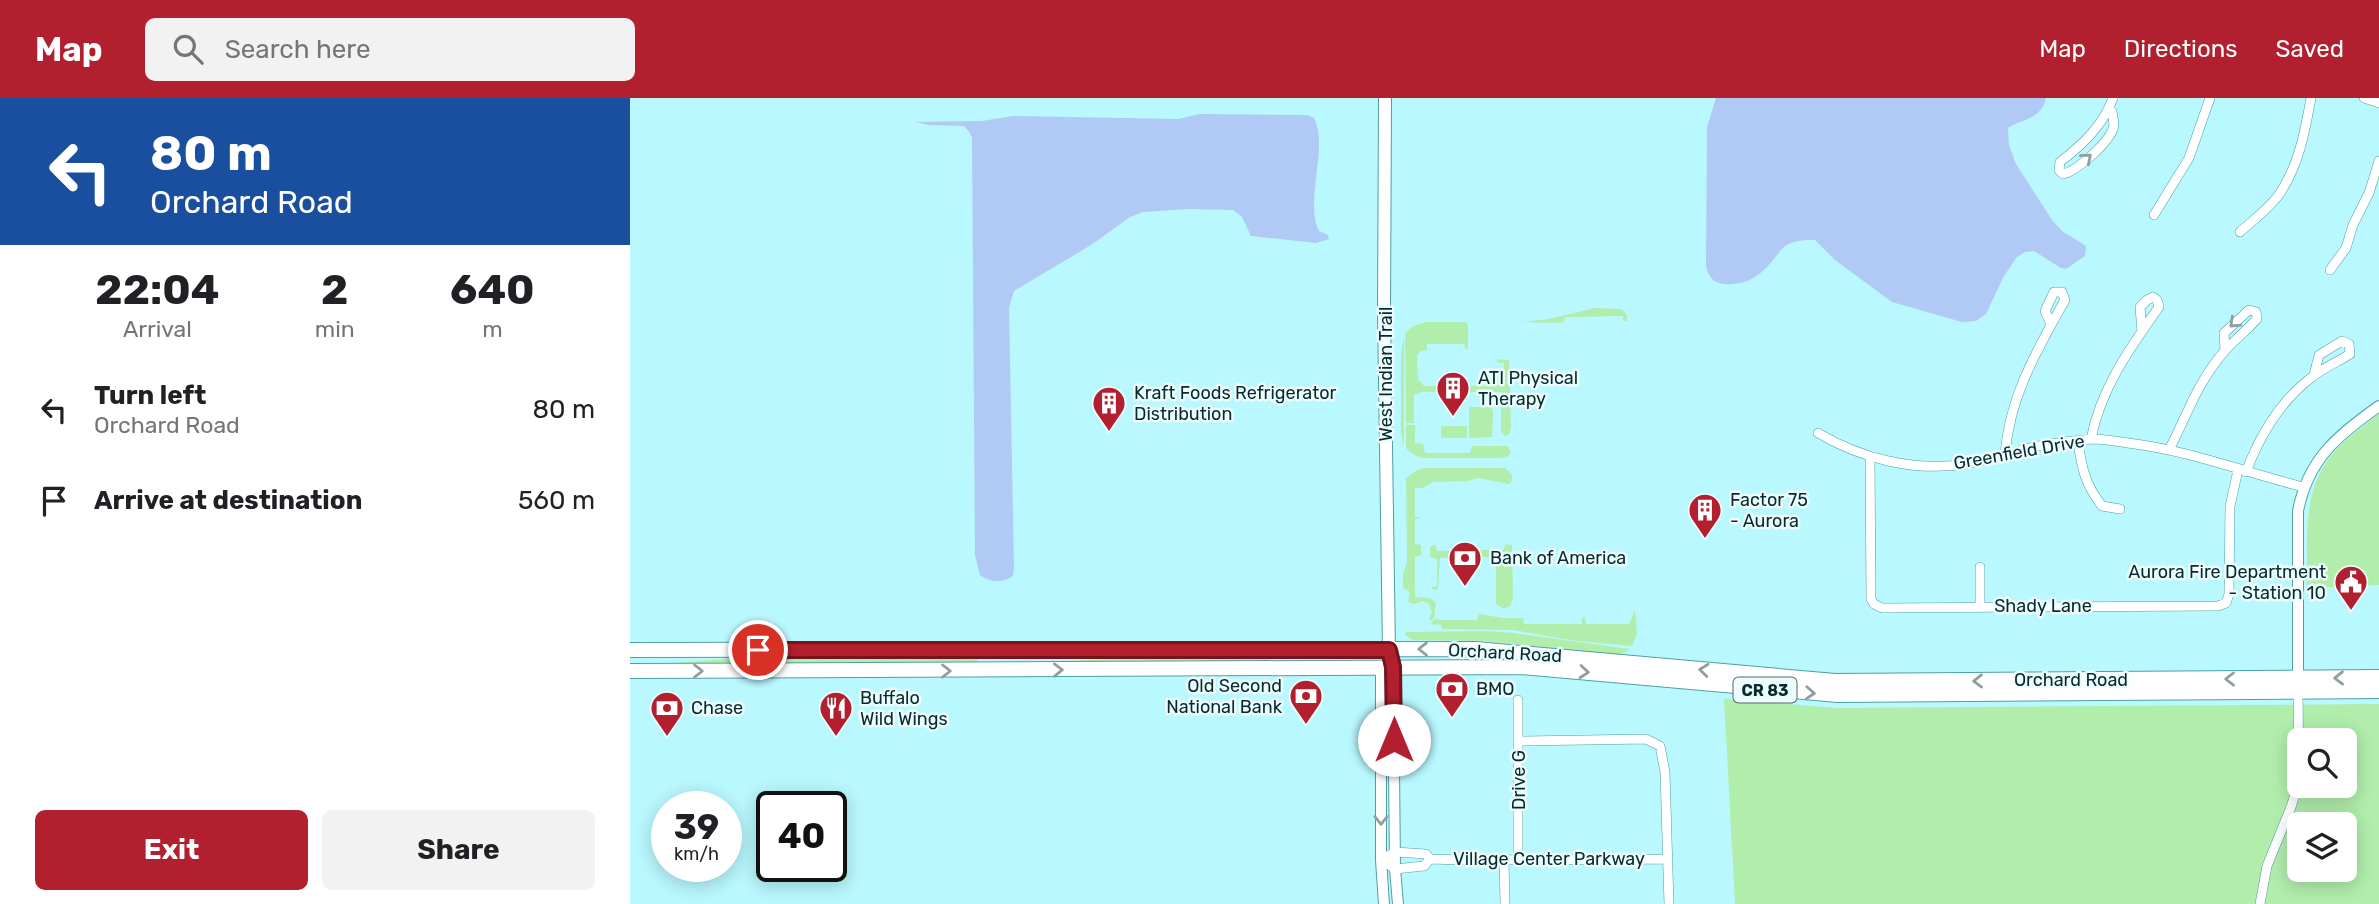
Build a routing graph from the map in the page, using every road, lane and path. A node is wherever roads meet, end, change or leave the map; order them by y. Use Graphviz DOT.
graph roads {
  1 [pos="1385,98"];
  2 [pos="2113,98"];
  3 [pos="2210,98"];
  4 [pos="2311,98"];
  5 [pos="2364,98"];
  6 [pos="2379,103"];
  7 [pos="2109,109"];
  8 [pos="2379,161"];
  9 [pos="2154,215"];
  10 [pos="2240,232"];
  11 [pos="2330,270"];
  12 [pos="2051,324"];
  13 [pos="2142,331"];
  14 [pos="2225,351"];
  15 [pos="2314,375"];
  16 [pos="2379,406"];
  17 [pos="1818,433"];
  18 [pos="2091,439"];
  19 [pos="2078,442"];
  20 [pos="2169,450"];
  21 [pos="2006,456"];
  22 [pos="1870,457"];
  23 [pos="2242,471"];
  24 [pos="2303,488"];
  25 [pos="2120,509"];
  26 [pos="1980,568"];
  27 [pos="1980,607"];
  28 [pos="630,650"];
  29 [pos="1389,650"];
  30 [pos="1387,667"];
  31 [pos="630,671"];
  32 [pos="2379,677"];
  33 [pos="2298,685"];
  34 [pos="2379,691"];
  35 [pos="1518,700"];
  36 [pos="1519,741"];
  37 [pos="1395,852"];
  38 [pos="1430,859"];
  39 [pos="1668,859"];
  40 [pos="1381,860"];
  41 [pos="1504,860"];
  42 [pos="1518,860"];
  43 [pos="1395,869"];
  44 [pos="1384,904"];
  45 [pos="1398,904"];
  46 [pos="1505,904"];
  47 [pos="1669,904"];
  48 [pos="2260,904"];
  1 -- 29 [label="main road, West Indian Trail"];
  2 -- 7 [label="street"];
  3 -- 9 [label="street"];
  4 -- 10 [label="street"];
  5 -- 6 [label="street"];
  7 -- 7 [label="street, one-way"];
  8 -- 11 [label="street"];
  12 -- 21 [label="street"];
  13 -- 18 [label="street"];
  14 -- 14 [label="street, one-way"];
  14 -- 20 [label="street"];
  15 -- 23 [label="street"];
  16 -- 24 [label="street"];
  17 -- 22 [label="street, Greenfield Drive"];
  18 -- 19 [label="street, Greenfield Drive"];
  18 -- 20 [label="street, Greenfield Drive"];
  19 -- 21 [label="street, Greenfield Drive"];
  19 -- 25 [label="street"];
  20 -- 23 [label="street, Greenfield Drive"];
  21 -- 22 [label="street, Greenfield Drive"];
  22 -- 27 [label="street, Shady Lane"];
  23 -- 24 [label="street, Greenfield Drive"];
  23 -- 27 [label="street, Shady Lane"];
  24 -- 33 [label="street"];
  26 -- 27 [label="street"];
  28 -- 29 [label="main road, Orchard Road / CR 83"];
  29 -- 30 [label="main road, West Indian Trail"];
  33 -- 29 [label="main road, Orchard Road / CR 83, one-way"];
  31 -- 30 [label="main road, Orchard Road / CR 83, one-way"];
  30 -- 33 [label="main road, Orchard Road / CR 83, one-way"];
  30 -- 37 [label="street, West Indian Trail"];
  30 -- 40 [label="street, West Indian Trail, one-way"];
  32 -- 33 [label="main road, Orchard Road / CR 83, one-way"];
  33 -- 34 [label="main road, Orchard Road / CR 83"];
  33 -- 48 [label="street"];
  35 -- 36 [label="street, Drive G"];
  36 -- 39 [label="street"];
  36 -- 42 [label="street, Drive G"];
  37 -- 38 [label="street, Village Center Parkway"];
  37 -- 40 [label="street"];
  37 -- 43 [label="street"];
  38 -- 41 [label="street, Village Center Parkway"];
  38 -- 43 [label="street, Village Center Parkway"];
  39 -- 42 [label="street, Village Center Parkway"];
  39 -- 47 [label="street"];
  40 -- 43 [label="street"];
  40 -- 44 [label="street, West Indian Trail"];
  41 -- 42 [label="street, Village Center Parkway"];
  41 -- 46 [label="street"];
  43 -- 45 [label="street"];
}
